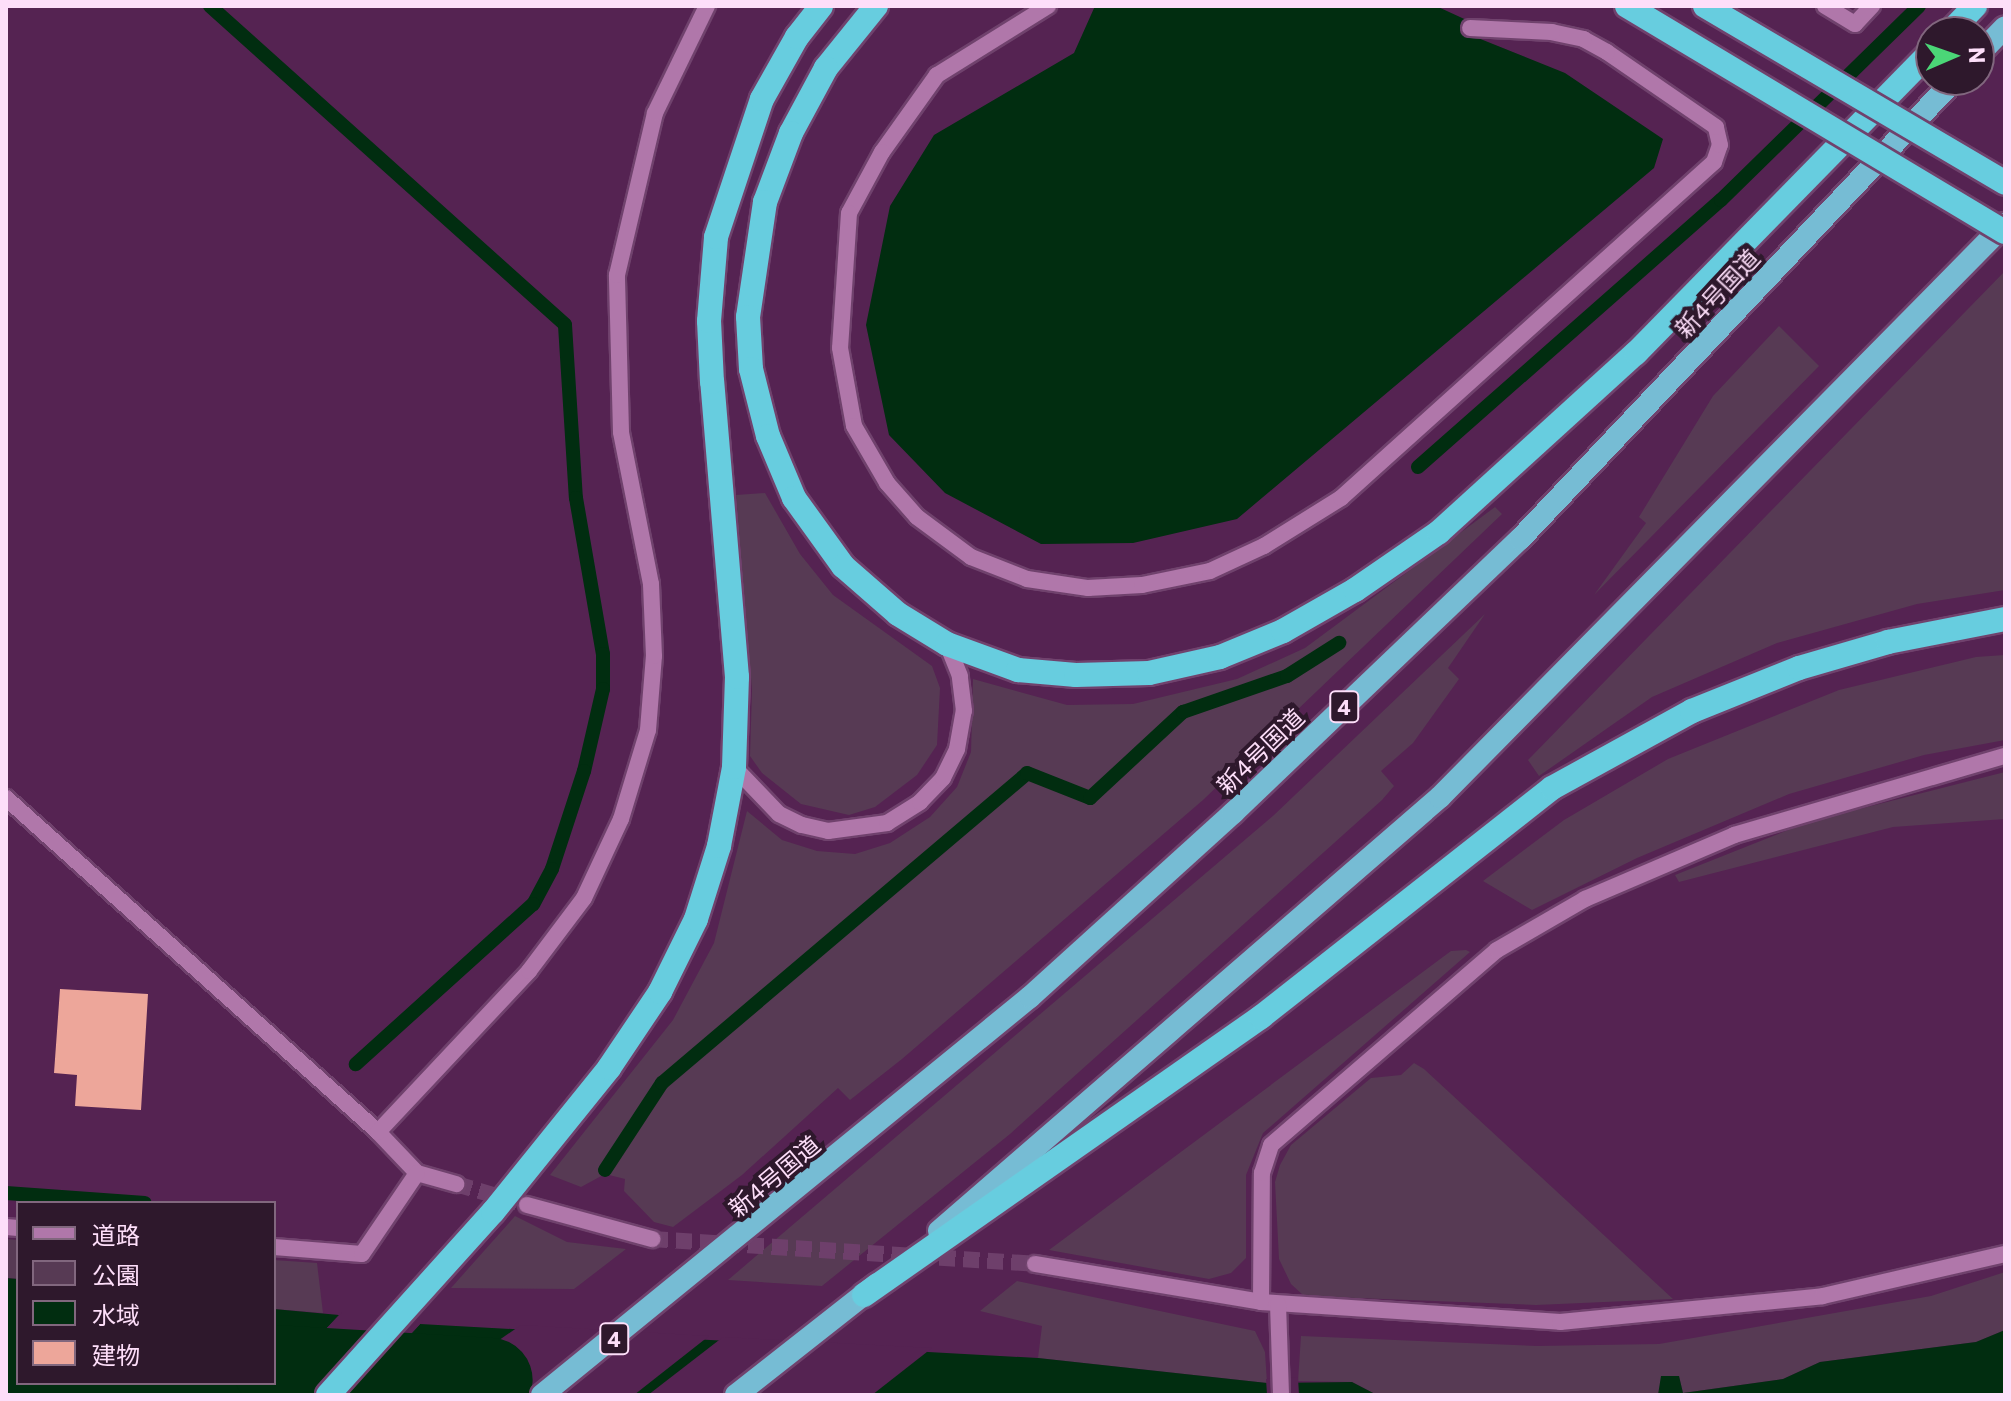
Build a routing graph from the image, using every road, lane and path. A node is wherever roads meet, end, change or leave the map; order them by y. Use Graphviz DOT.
graph roads {
  1 [pos="707,6"];
  2 [pos="821,6"];
  3 [pos="876,6"];
  4 [pos="1048,6"];
  5 [pos="1627,6"];
  6 [pos="1705,6"];
  7 [pos="1825,6"];
  8 [pos="1872,6"];
  9 [pos="1470,28"];
  10 [pos="1915,68"];
  11 [pos="1939,96"];
  12 [pos="2005,183"];
  13 [pos="2005,224"];
  14 [pos="2005,232"];
  15 [pos="2005,619"];
  16 [pos="947,644"];
  17 [pos="2005,756"];
  18 [pos="734,767"];
  19 [pos="6,798"];
  20 [pos="378,1132"];
  21 [pos="417,1173"];
  22 [pos="456,1184"];
  23 [pos="527,1205"];
  24 [pos="652,1239"];
  25 [pos="276,1247"];
  26 [pos="2005,1254"];
  27 [pos="1035,1264"];
  28 [pos="864,1295"];
  29 [pos="1270,1303"];
  30 [pos="328,1395"];
  31 [pos="542,1395"];
  32 [pos="736,1395"];
  33 [pos="1281,1395"];
  1 -- 20 [label="street"];
  2 -- 18 [label="highway"];
  3 -- 16 [label="highway"];
  4 -- 9 [label="street"];
  5 -- 14 [label="highway, bridge"];
  6 -- 12 [label="highway, bridge"];
  7 -- 8 [label="street"];
  10 -- 16 [label="highway"];
  11 -- 31 [label="highway, 新4号国道 / 4"];
  13 -- 28 [label="highway"];
  15 -- 28 [label="highway"];
  16 -- 18 [label="street"];
  17 -- 29 [label="street"];
  18 -- 30 [label="highway"];
  19 -- 20 [label="street"];
  20 -- 21 [label="street"];
  21 -- 22 [label="street"];
  21 -- 25 [label="street"];
  23 -- 24 [label="street"];
  26 -- 29 [label="street"];
  27 -- 29 [label="street"];
  28 -- 32 [label="highway"];
  29 -- 33 [label="street"];
}
